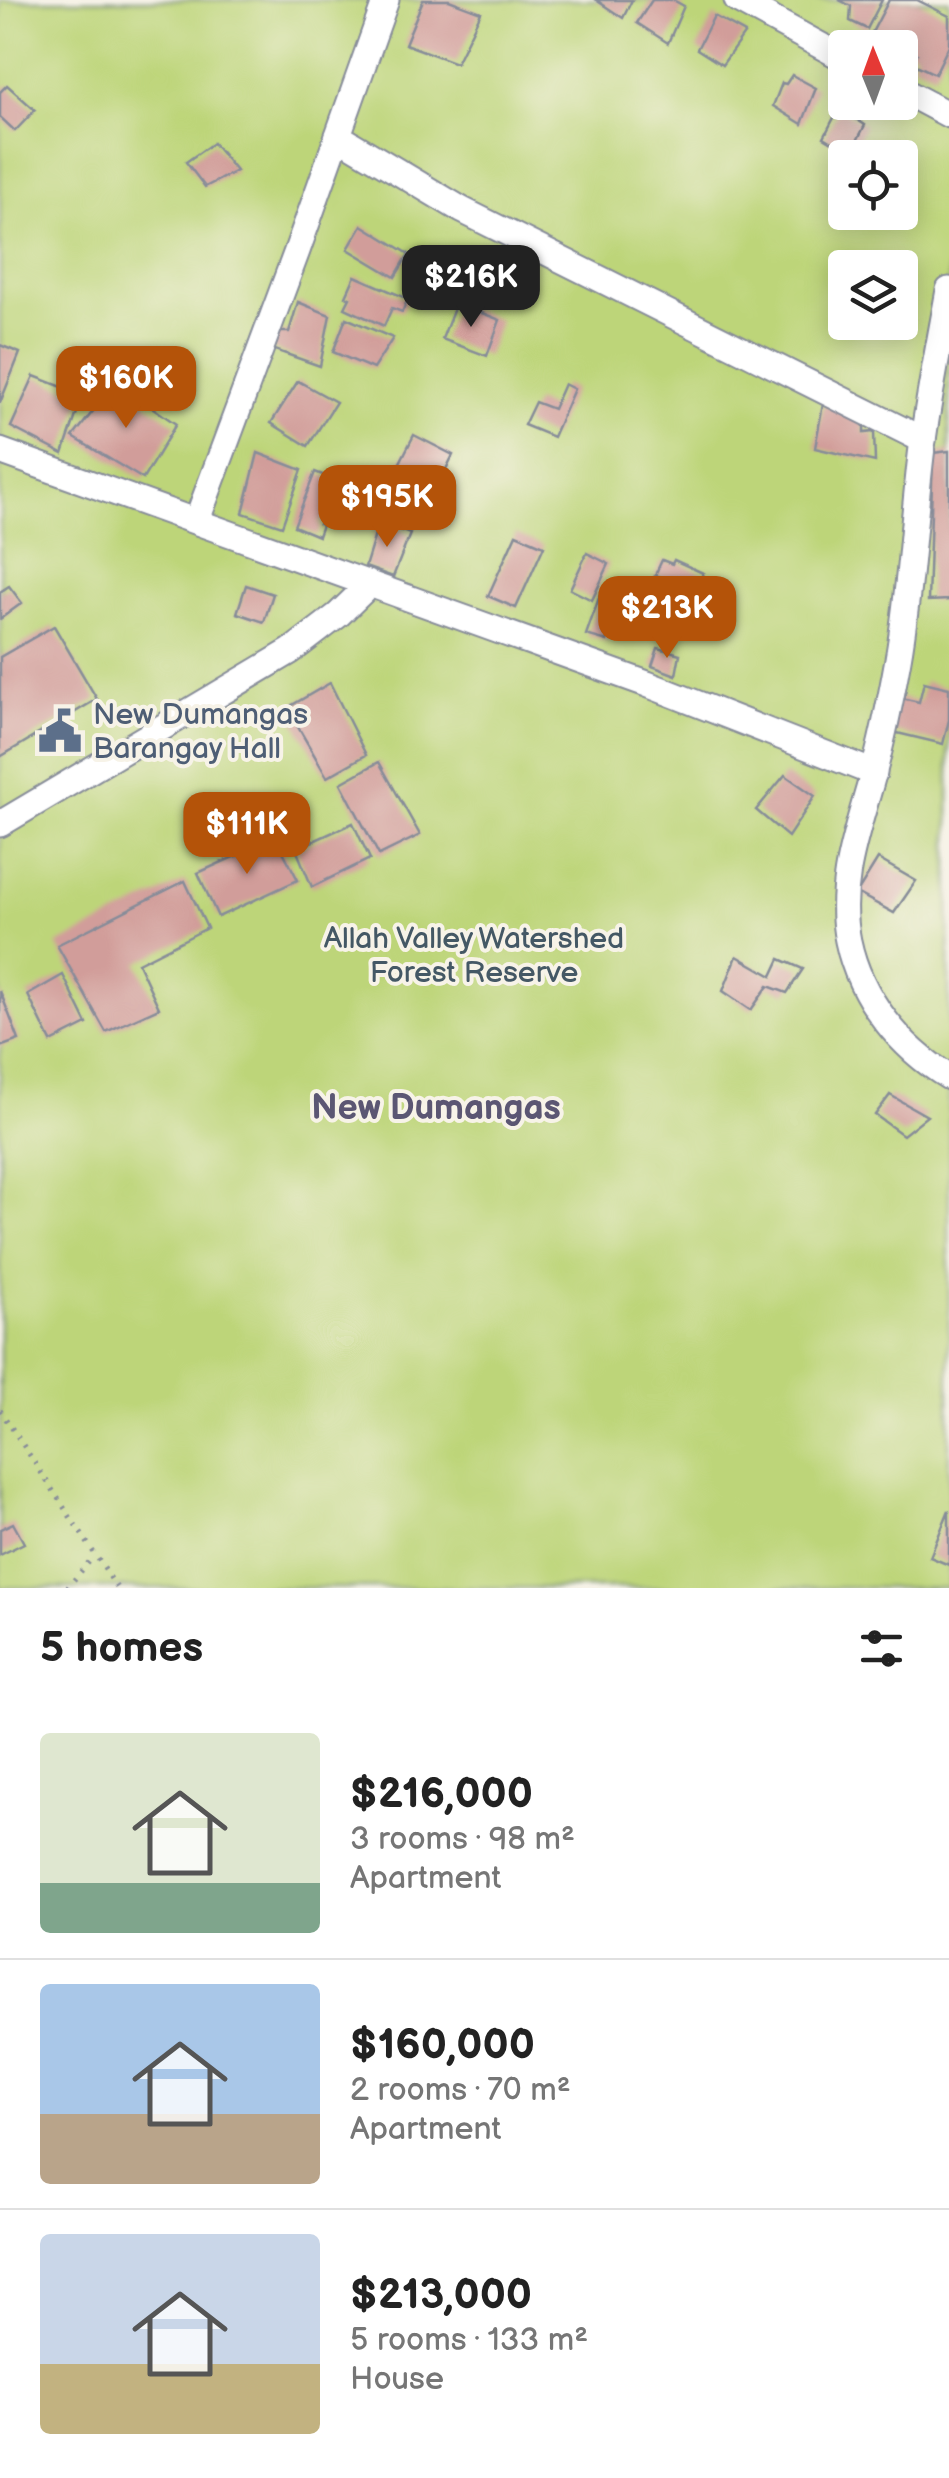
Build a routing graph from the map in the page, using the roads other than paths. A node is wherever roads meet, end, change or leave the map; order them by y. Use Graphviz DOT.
graph roads {
  1 [pos="386,0"];
  2 [pos="737,0"];
  3 [pos="828,50"];
  4 [pos="918,99"];
  5 [pos="949,115"];
  6 [pos="338,136"];
  7 [pos="949,290"];
  8 [pos="923,440"];
  9 [pos="0,451"];
  10 [pos="197,520"];
  11 [pos="368,586"];
  12 [pos="874,773"];
  13 [pos="0,824"];
  14 [pos="949,1077"];
  1 -- 6 [label="street"];
  2 -- 3 [label="street"];
  4 -- 5 [label="street"];
  6 -- 8 [label="street"];
  6 -- 10 [label="street"];
  7 -- 8 [label="street"];
  8 -- 12 [label="street"];
  9 -- 10 [label="street"];
  10 -- 11 [label="street"];
  11 -- 12 [label="street"];
  11 -- 13 [label="street"];
  12 -- 14 [label="street"];
}
